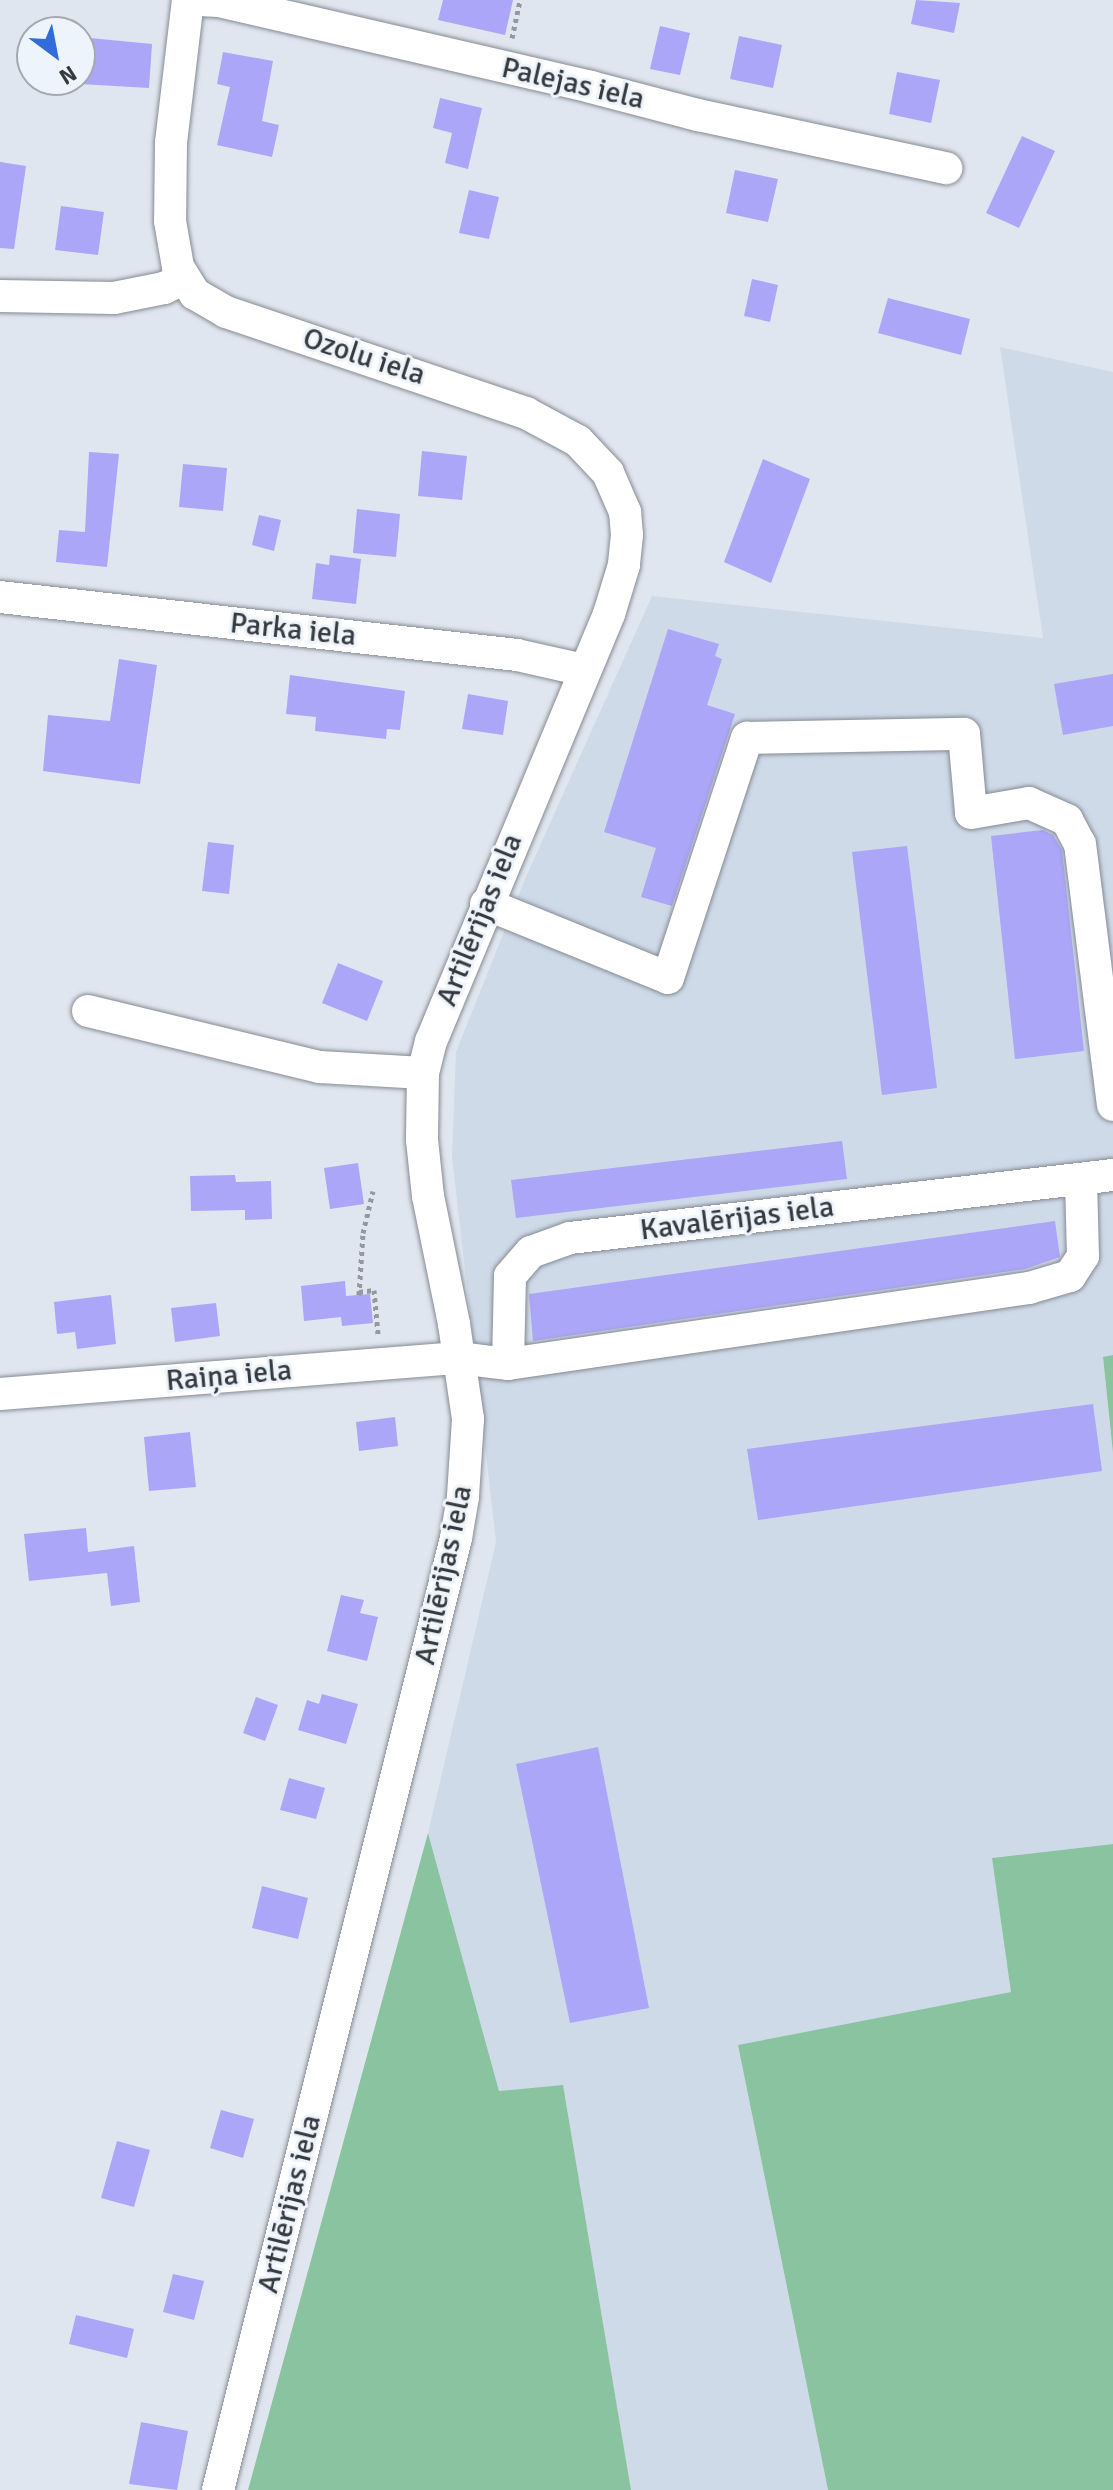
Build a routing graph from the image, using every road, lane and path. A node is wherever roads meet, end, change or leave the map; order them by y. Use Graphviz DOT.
graph roads {
  1 [pos="188,0"];
  2 [pos="200,0"];
  3 [pos="520,0"];
  4 [pos="502,67"];
  5 [pos="946,168"];
  6 [pos="183,279"];
  7 [pos="0,296"];
  8 [pos="0,597"];
  9 [pos="584,670"];
  10 [pos="486,904"];
  11 [pos="88,1011"];
  12 [pos="423,1073"];
  13 [pos="1113,1105"];
  14 [pos="1113,1175"];
  15 [pos="1081,1179"];
  16 [pos="373,1191"];
  17 [pos="459,1358"];
  18 [pos="381,1364"];
  19 [pos="508,1364"];
  20 [pos="0,1394"];
  21 [pos="218,2490"];
  1 -- 6 [label="street"];
  2 -- 4 [label="street, Palejas iela"];
  3 -- 4 [label="path"];
  4 -- 5 [label="street, Palejas iela"];
  6 -- 7 [label="street"];
  6 -- 9 [label="street, Ozolu iela"];
  8 -- 9 [label="street, Parka iela"];
  9 -- 10 [label="street, Artilērijas iela"];
  10 -- 12 [label="street, Artilērijas iela"];
  10 -- 13 [label="street"];
  11 -- 12 [label="street"];
  12 -- 17 [label="street, Artilērijas iela"];
  14 -- 15 [label="street, Kavalērijas iela"];
  15 -- 19 [label="street"];
  15 -- 19 [label="street, Kavalērijas iela"];
  16 -- 18 [label="path"];
  17 -- 18 [label="street, Raiņa iela"];
  17 -- 19 [label="street"];
  17 -- 21 [label="street, Artilērijas iela"];
  18 -- 20 [label="street, Raiņa iela"];
}
